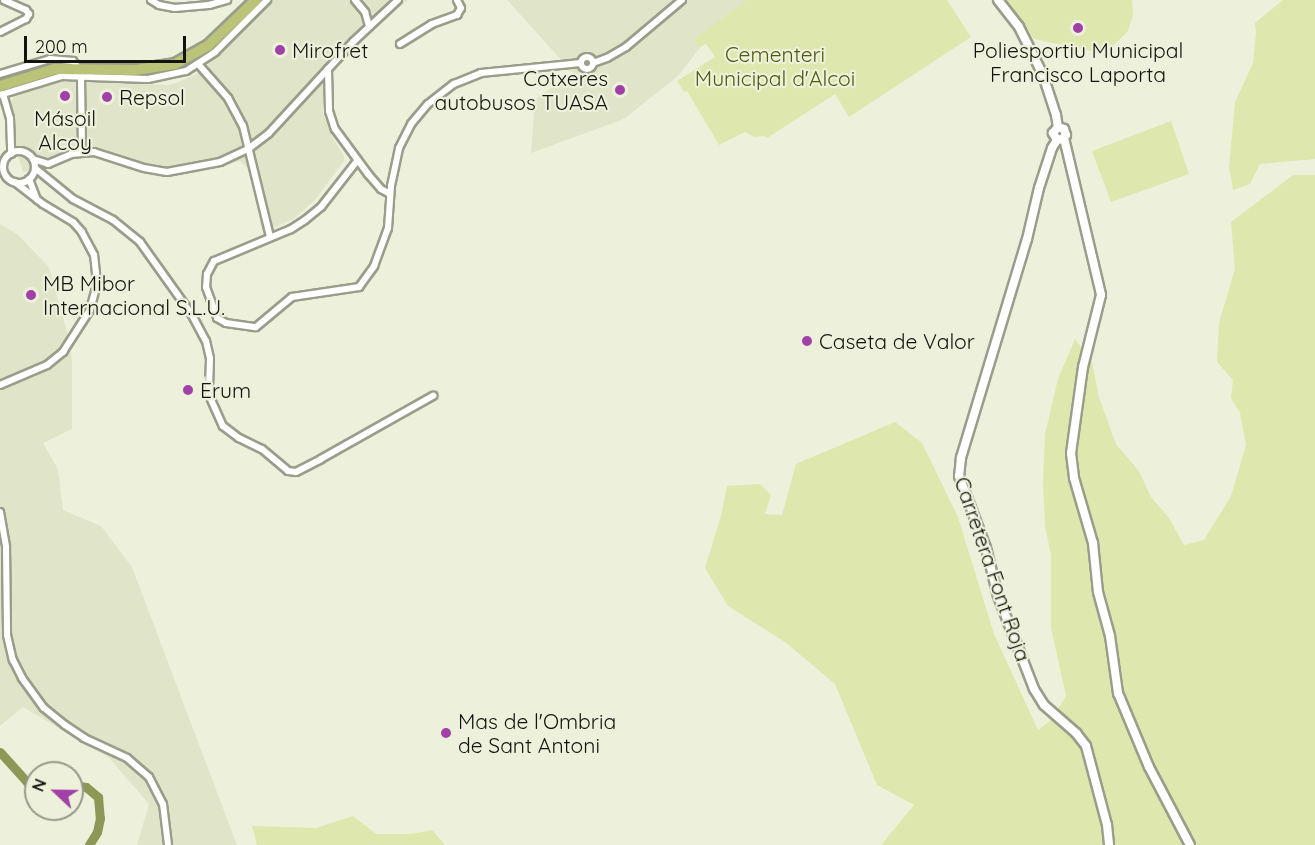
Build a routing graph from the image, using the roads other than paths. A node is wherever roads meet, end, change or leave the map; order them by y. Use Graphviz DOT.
graph roads {
  1 [pos="4,0"];
  2 [pos="151,0"];
  3 [pos="227,0"];
  4 [pos="256,0"];
  5 [pos="267,0"];
  6 [pos="355,0"];
  7 [pos="398,0"];
  8 [pos="457,0"];
  9 [pos="682,0"];
  10 [pos="998,0"];
  11 [pos="369,26"];
  12 [pos="0,32"];
  13 [pos="400,44"];
  14 [pos="199,65"];
  15 [pos="328,69"];
  16 [pos="80,72"];
  17 [pos="0,74"];
  18 [pos="1,92"];
  19 [pos="1060,139"];
  20 [pos="250,148"];
  21 [pos="82,152"];
  22 [pos="11,154"];
  23 [pos="33,159"];
  24 [pos="357,161"];
  25 [pos="35,168"];
  26 [pos="29,179"];
  27 [pos="15,182"];
  28 [pos="390,194"];
  29 [pos="38,201"];
  30 [pos="270,237"];
  31 [pos="0,385"];
  32 [pos="433,396"];
  33 [pos="0,512"];
  34 [pos="168,845"];
  35 [pos="1109,845"];
  36 [pos="1190,845"];
  1 -- 12 [label="street"];
  2 -- 3 [label="street"];
  4 -- 16 [label="main road"];
  5 -- 14 [label="street"];
  6 -- 11 [label="street"];
  7 -- 11 [label="street"];
  8 -- 13 [label="street"];
  9 -- 28 [label="street"];
  10 -- 19 [label="street"];
  11 -- 15 [label="street"];
  14 -- 16 [label="street"];
  14 -- 20 [label="street"];
  15 -- 20 [label="street"];
  15 -- 24 [label="street"];
  16 -- 17 [label="street"];
  16 -- 18 [label="main road"];
  16 -- 21 [label="street"];
  18 -- 22 [label="street"];
  19 -- 35 [label="street, Carretera Font Roja"];
  19 -- 36 [label="street"];
  20 -- 21 [label="street"];
  20 -- 30 [label="street"];
  21 -- 23 [label="street"];
  22 -- 23 [label="street"];
  22 -- 27 [label="street"];
  23 -- 25 [label="street"];
  24 -- 28 [label="street"];
  24 -- 30 [label="street"];
  25 -- 26 [label="street"];
  25 -- 32 [label="street"];
  26 -- 27 [label="street"];
  26 -- 29 [label="street"];
  27 -- 29 [label="street"];
  28 -- 30 [label="street"];
  29 -- 31 [label="street"];
  33 -- 34 [label="street"];
}
